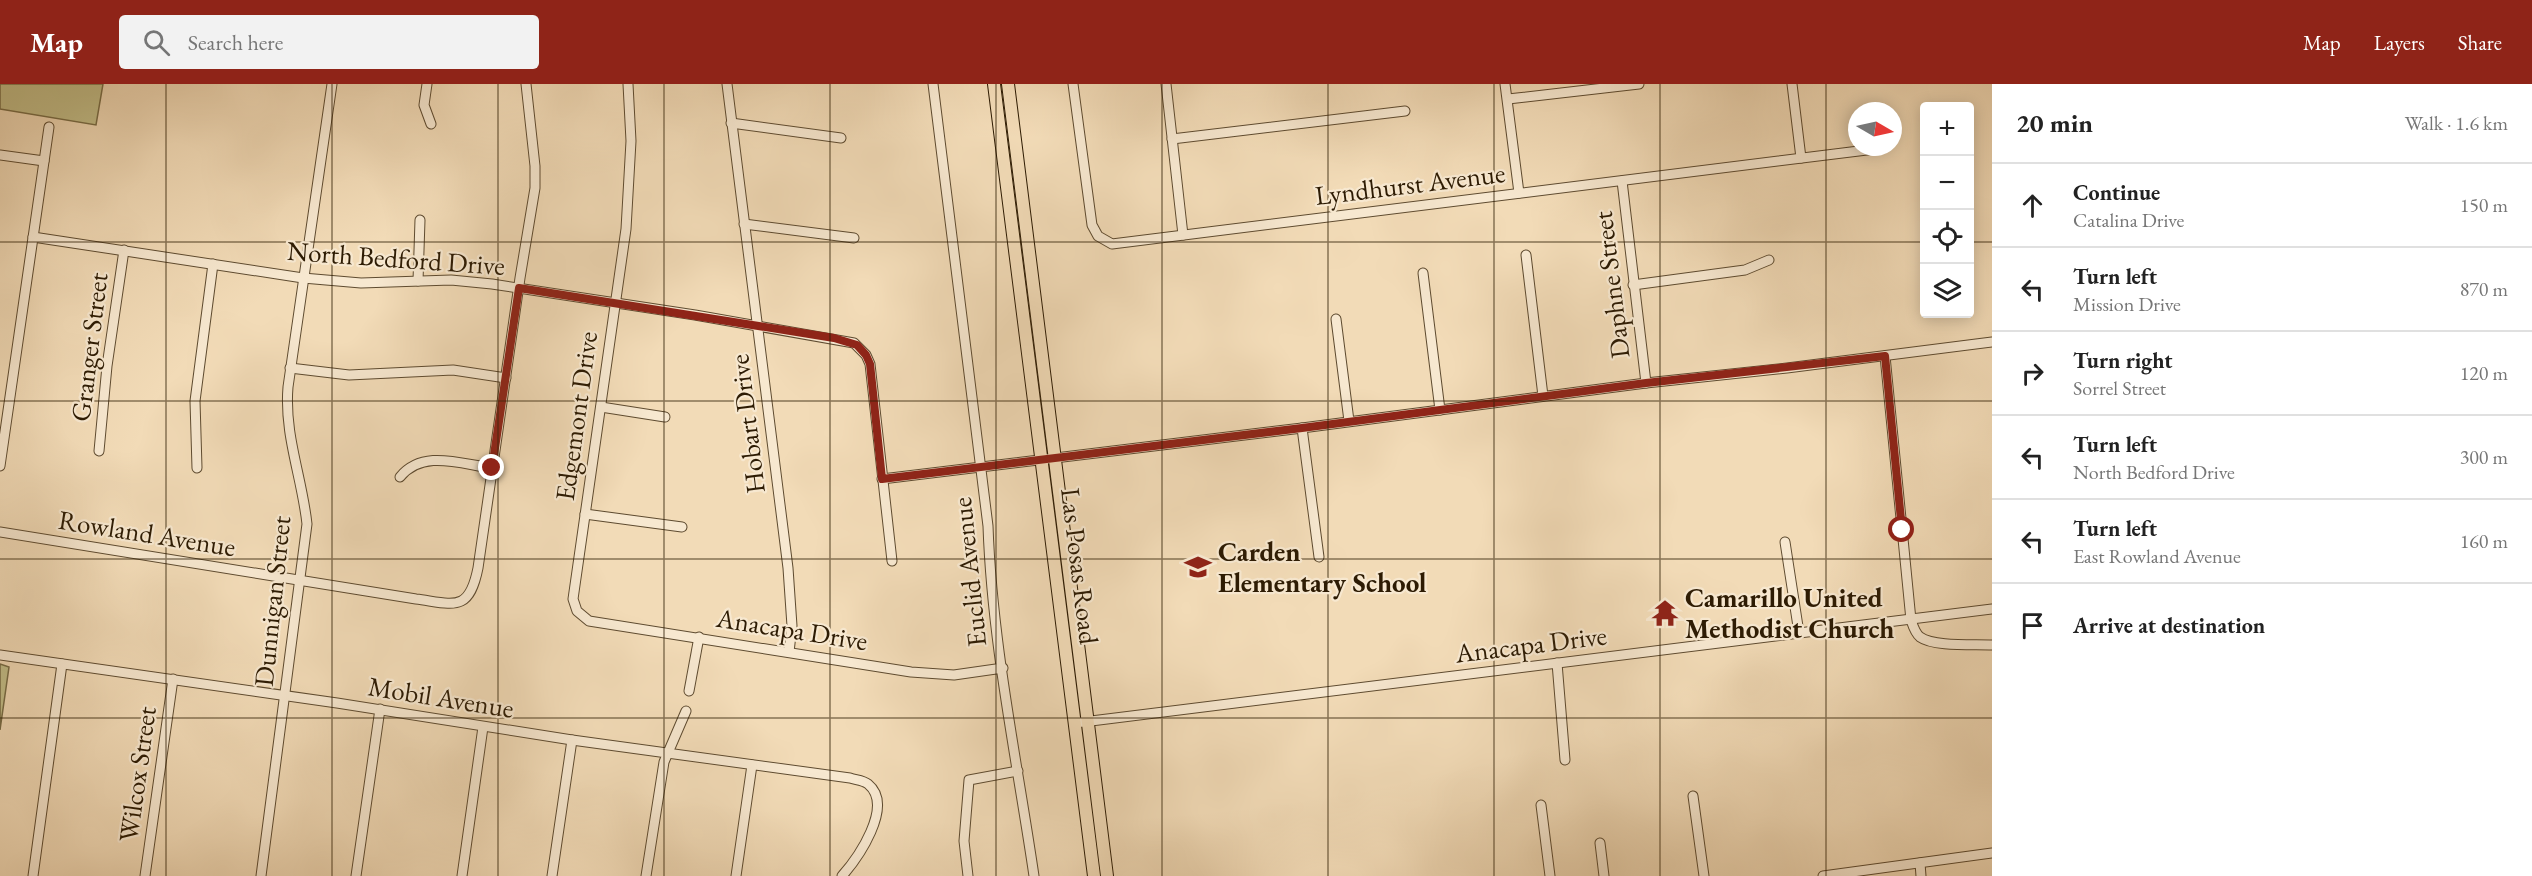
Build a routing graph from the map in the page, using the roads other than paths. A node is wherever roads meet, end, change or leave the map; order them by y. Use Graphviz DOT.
graph roads {
  1 [pos="332,84"];
  2 [pos="427,84"];
  3 [pos="526,84"];
  4 [pos="628,84"];
  5 [pos="727,84"];
  6 [pos="933,84"];
  7 [pos="994,84"];
  8 [pos="1008,84"];
  9 [pos="1073,84"];
  10 [pos="1166,84"];
  11 [pos="1505,84"];
  12 [pos="1639,84"];
  13 [pos="1792,84"];
  14 [pos="1508,99"];
  15 [pos="1405,111"];
  16 [pos="731,123"];
  17 [pos="431,124"];
  18 [pos="49,127"];
  19 [pos="841,138"];
  20 [pos="1172,139"];
  21 [pos="1848,152"];
  22 [pos="0,155"];
  23 [pos="1801,158"];
  24 [pos="44,161"];
  25 [pos="1622,181"];
  26 [pos="1519,193"];
  27 [pos="420,220"];
  28 [pos="744,224"];
  29 [pos="1183,235"];
  30 [pos="33,237"];
  31 [pos="854,238"];
  32 [pos="124,250"];
  33 [pos="1526,255"];
  34 [pos="1769,260"];
  35 [pos="213,264"];
  36 [pos="1423,273"];
  37 [pos="303,278"];
  38 [pos="418,281"];
  39 [pos="1633,285"];
  40 [pos="519,288"];
  41 [pos="615,303"];
  42 [pos="1336,319"];
  43 [pos="758,325"];
  44 [pos="1992,342"];
  45 [pos="1885,356"];
  46 [pos="290,368"];
  47 [pos="506,378"];
  48 [pos="1646,383"];
  49 [pos="1543,396"];
  50 [pos="600,407"];
  51 [pos="1440,410"];
  52 [pos="665,417"];
  53 [pos="1349,421"];
  54 [pos="1302,428"];
  55 [pos="99,451"];
  56 [pos="1056,457"];
  57 [pos="1043,459"];
  58 [pos="0,466"];
  59 [pos="197,468"];
  60 [pos="492,468"];
  61 [pos="980,468"];
  62 [pos="400,477"];
  63 [pos="882,479"];
  64 [pos="585,514"];
  65 [pos="682,527"];
  66 [pos="0,532"];
  67 [pos="1785,542"];
  68 [pos="1319,557"];
  69 [pos="892,561"];
  70 [pos="300,580"];
  71 [pos="1992,609"];
  72 [pos="577,611"];
  73 [pos="1911,620"];
  74 [pos="1799,633"];
  75 [pos="699,637"];
  76 [pos="1992,645"];
  77 [pos="789,652"];
  78 [pos="0,655"];
  79 [pos="1557,663"];
  80 [pos="62,664"];
  81 [pos="1003,668"];
  82 [pos="173,679"];
  83 [pos="689,692"];
  84 [pos="284,695"];
  85 [pos="380,709"];
  86 [pos="686,711"];
  87 [pos="1081,723"];
  88 [pos="483,727"];
  89 [pos="572,740"];
  90 [pos="667,753"];
  91 [pos="1565,760"];
  92 [pos="752,765"];
  93 [pos="1018,771"];
  94 [pos="1693,796"];
  95 [pos="1541,805"];
  96 [pos="1600,843"];
  97 [pos="1992,853"];
  98 [pos="1920,863"];
  99 [pos="33,876"];
  100 [pos="145,876"];
  101 [pos="261,876"];
  102 [pos="356,876"];
  103 [pos="462,876"];
  104 [pos="552,876"];
  105 [pos="646,876"];
  106 [pos="736,876"];
  107 [pos="842,876"];
  108 [pos="968,876"];
  109 [pos="1034,876"];
  110 [pos="1094,876"];
  111 [pos="1107,876"];
  112 [pos="1550,876"];
  113 [pos="1604,876"];
  114 [pos="1704,876"];
  115 [pos="1823,876"];
  116 [pos="1921,876"];
  1 -- 37 [label="street, Dunnigan Street"];
  2 -- 17 [label="street"];
  3 -- 40 [label="street, Rowland Avenue"];
  4 -- 41 [label="street, Edgemont Drive"];
  5 -- 16 [label="street, Hobart Drive"];
  6 -- 61 [label="street, Euclid Avenue"];
  7 -- 57 [label="main road, Las Posas Road"];
  8 -- 56 [label="main road, Las Posas Road"];
  9 -- 29 [label="street, Lyndhurst Avenue"];
  10 -- 20 [label="street"];
  11 -- 14 [label="street"];
  12 -- 14 [label="street"];
  13 -- 23 [label="street"];
  14 -- 26 [label="street"];
  15 -- 20 [label="street"];
  16 -- 19 [label="street"];
  16 -- 28 [label="street, Hobart Drive"];
  18 -- 24 [label="street"];
  20 -- 29 [label="street"];
  21 -- 23 [label="street, Lyndhurst Avenue"];
  22 -- 24 [label="street"];
  23 -- 25 [label="street, Lyndhurst Avenue"];
  24 -- 30 [label="street"];
  25 -- 26 [label="street, Lyndhurst Avenue"];
  25 -- 39 [label="street, Daphne Street"];
  26 -- 29 [label="street, Lyndhurst Avenue"];
  27 -- 38 [label="street"];
  28 -- 31 [label="street"];
  28 -- 43 [label="street, Hobart Drive"];
  30 -- 32 [label="street, North Bedford Drive"];
  30 -- 58 [label="street"];
  32 -- 35 [label="street, North Bedford Drive"];
  32 -- 55 [label="street, Granger Street"];
  33 -- 49 [label="street"];
  34 -- 39 [label="street"];
  35 -- 37 [label="street, North Bedford Drive"];
  35 -- 59 [label="street"];
  36 -- 51 [label="street"];
  37 -- 38 [label="street, North Bedford Drive"];
  37 -- 46 [label="street, Dunnigan Street"];
  38 -- 40 [label="street, North Bedford Drive"];
  39 -- 48 [label="street, Daphne Street"];
  40 -- 41 [label="street, North Bedford Drive"];
  40 -- 47 [label="street, Rowland Avenue"];
  41 -- 43 [label="street, North Bedford Drive"];
  41 -- 50 [label="street, Edgemont Drive"];
  42 -- 53 [label="street"];
  43 -- 63 [label="street, North Bedford Drive"];
  43 -- 77 [label="street, Hobart Drive"];
  44 -- 45 [label="street"];
  45 -- 48 [label="street"];
  45 -- 73 [label="street"];
  46 -- 47 [label="street"];
  46 -- 70 [label="street, Dunnigan Street"];
  47 -- 60 [label="street, Rowland Avenue"];
  48 -- 49 [label="street"];
  49 -- 51 [label="street"];
  50 -- 52 [label="street"];
  50 -- 64 [label="street, Edgemont Drive"];
  51 -- 53 [label="street"];
  53 -- 54 [label="street"];
  54 -- 56 [label="street"];
  54 -- 68 [label="street"];
  56 -- 57 [label="street"];
  56 -- 87 [label="main road, Las Posas Road"];
  57 -- 61 [label="street"];
  57 -- 87 [label="main road, Las Posas Road"];
  60 -- 62 [label="street"];
  60 -- 70 [label="street, Rowland Avenue"];
  61 -- 63 [label="street"];
  61 -- 81 [label="street, Euclid Avenue"];
  63 -- 69 [label="street"];
  64 -- 65 [label="street"];
  64 -- 72 [label="street, Edgemont Drive"];
  66 -- 70 [label="street, Rowland Avenue"];
  67 -- 74 [label="street"];
  70 -- 84 [label="street, Dunnigan Street"];
  71 -- 73 [label="street, Anacapa Drive"];
  72 -- 75 [label="street, Anacapa Drive"];
  73 -- 74 [label="street, Anacapa Drive"];
  73 -- 76 [label="street"];
  74 -- 79 [label="street, Anacapa Drive"];
  75 -- 77 [label="street, Anacapa Drive"];
  75 -- 83 [label="street"];
  77 -- 81 [label="street, Anacapa Drive"];
  78 -- 80 [label="street, Mobil Avenue"];
  79 -- 87 [label="street, Anacapa Drive"];
  79 -- 91 [label="street"];
  80 -- 82 [label="street, Mobil Avenue"];
  80 -- 99 [label="street"];
  81 -- 93 [label="street, Euclid Avenue"];
  82 -- 84 [label="street, Mobil Avenue"];
  82 -- 100 [label="street, Wilcox Street"];
  84 -- 85 [label="street, Mobil Avenue"];
  84 -- 101 [label="street, Dunnigan Street"];
  85 -- 88 [label="street, Mobil Avenue"];
  85 -- 102 [label="street"];
  86 -- 90 [label="street"];
  87 -- 110 [label="main road, Las Posas Road"];
  87 -- 111 [label="main road, Las Posas Road"];
  88 -- 89 [label="street, Mobil Avenue"];
  88 -- 103 [label="street"];
  89 -- 90 [label="street, Mobil Avenue"];
  89 -- 104 [label="street"];
  90 -- 92 [label="street, Mobil Avenue"];
  90 -- 105 [label="street"];
  92 -- 106 [label="street"];
  92 -- 107 [label="street, Mobil Avenue"];
  93 -- 108 [label="street"];
  93 -- 109 [label="street, Euclid Avenue"];
  94 -- 114 [label="street"];
  95 -- 112 [label="street"];
  96 -- 113 [label="street"];
  97 -- 98 [label="street"];
  98 -- 115 [label="street"];
  98 -- 116 [label="street"];
}
